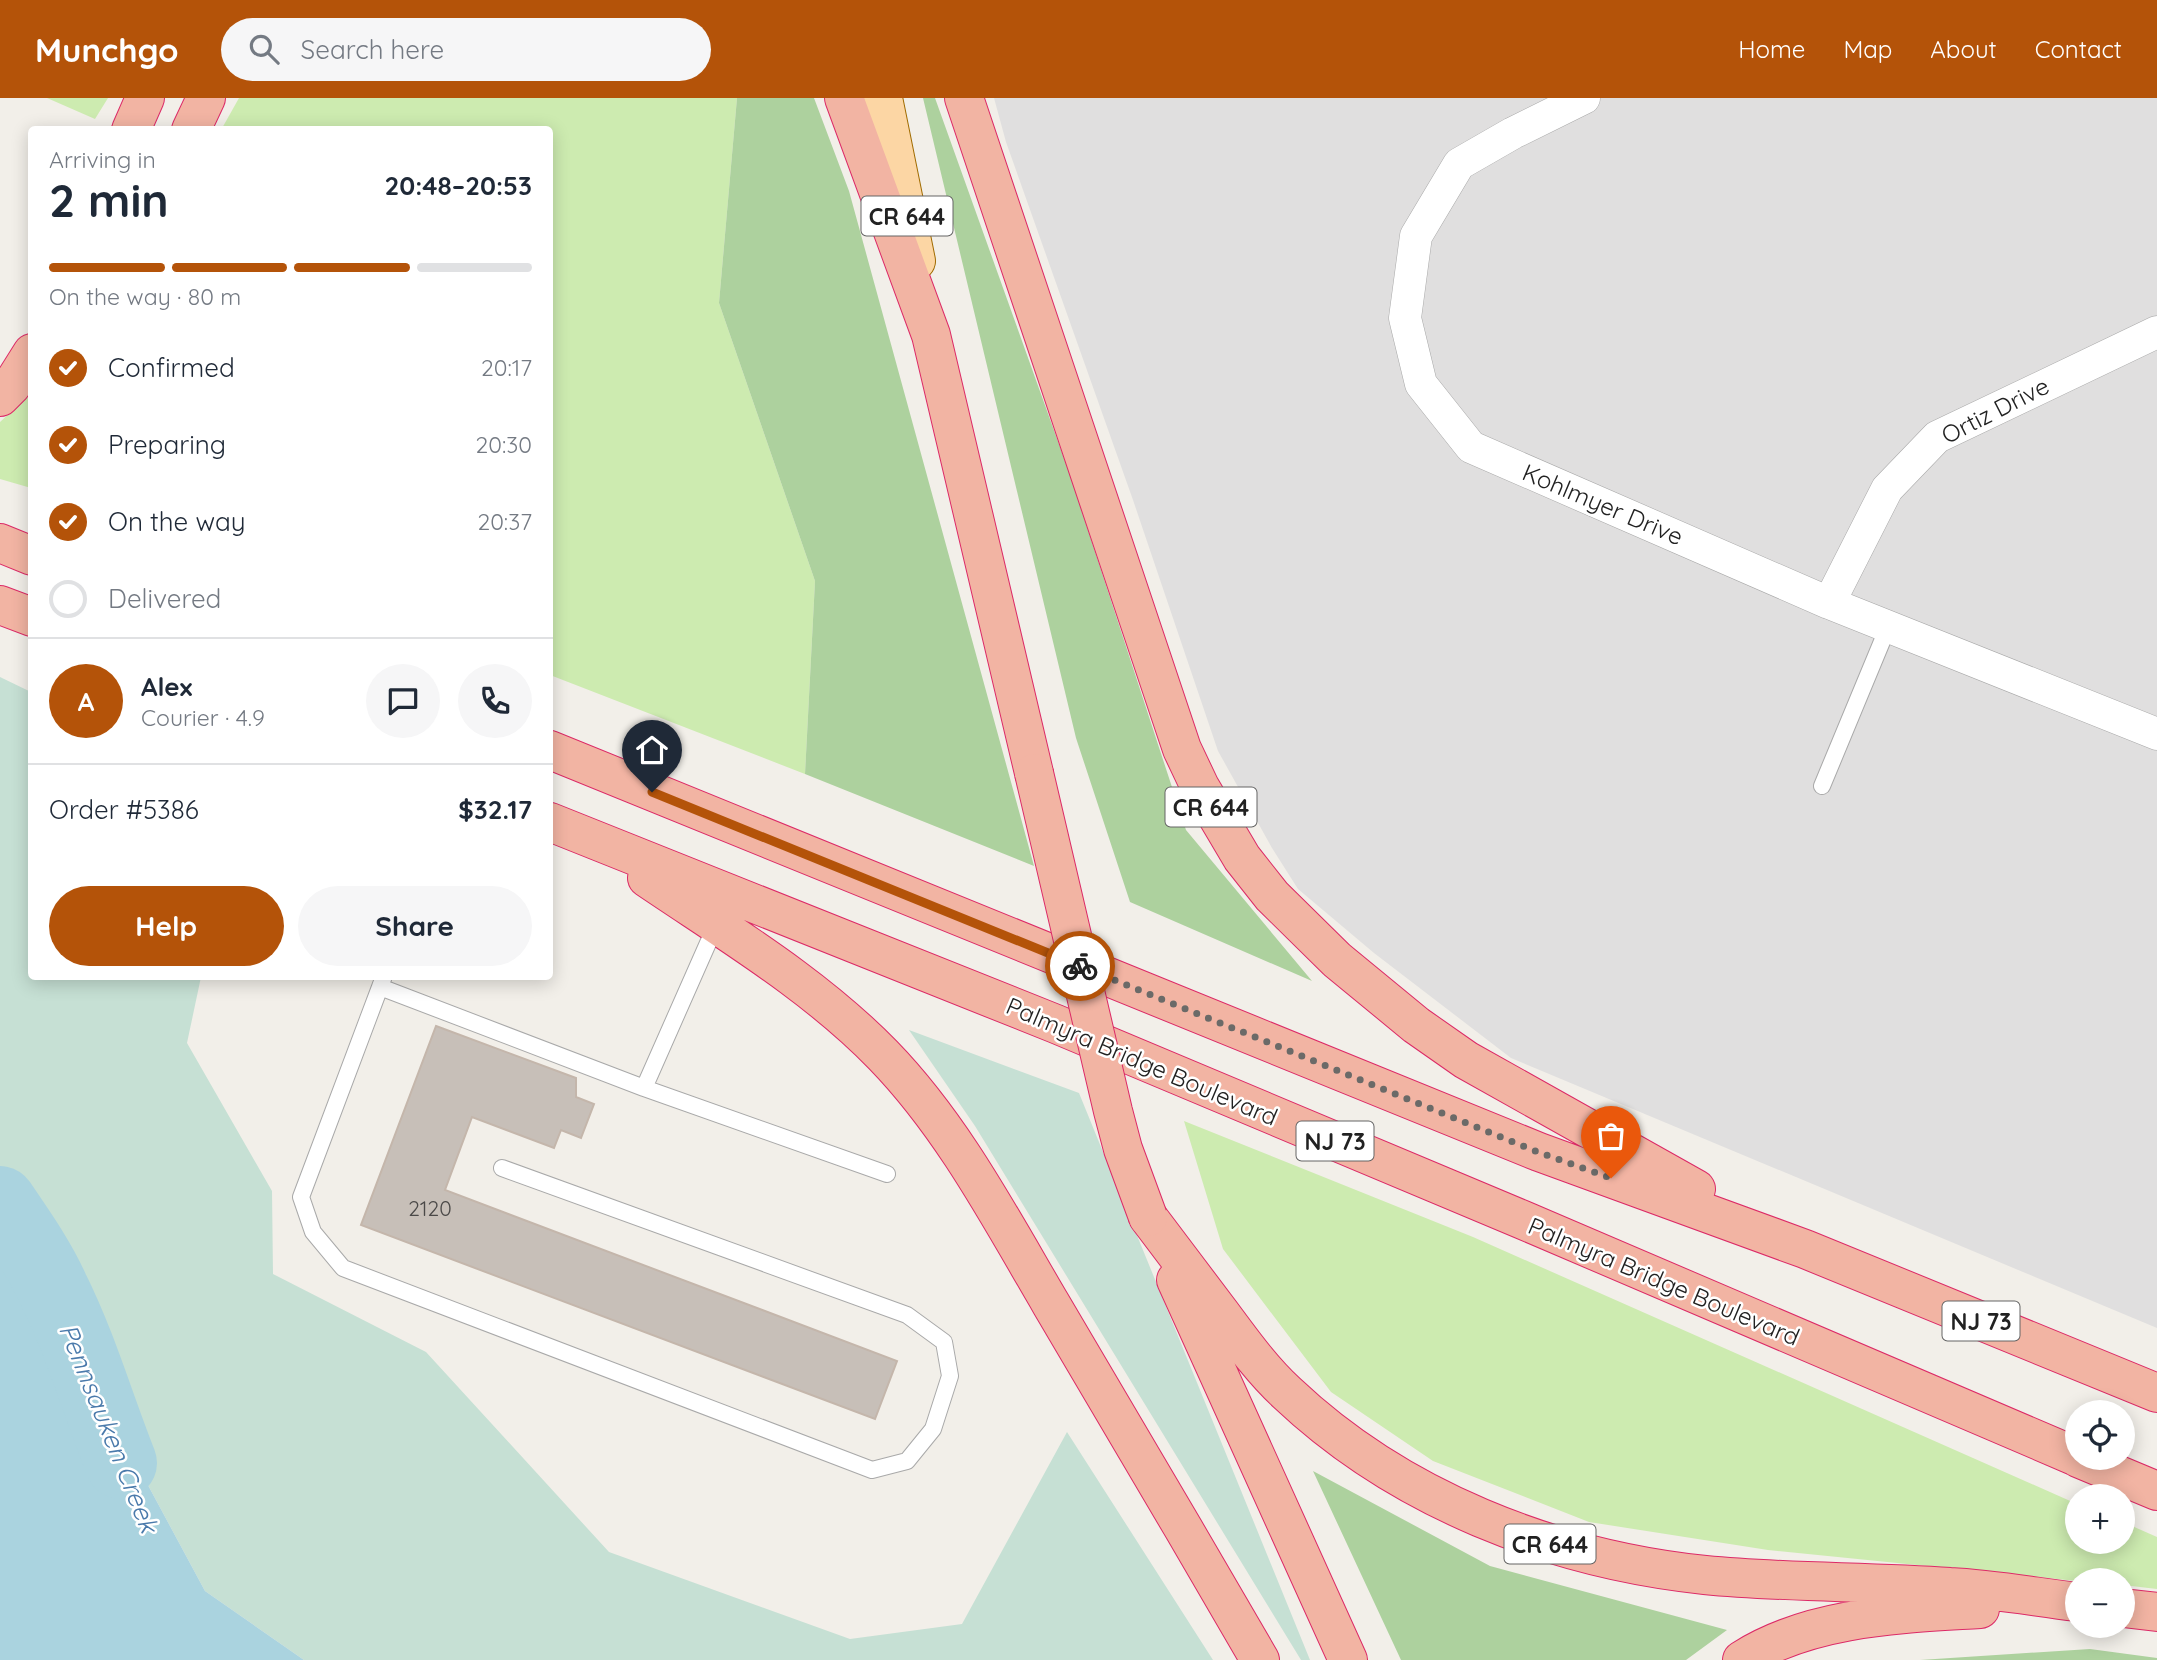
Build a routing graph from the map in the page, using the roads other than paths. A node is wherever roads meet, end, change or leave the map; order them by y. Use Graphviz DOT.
graph roads {
  1 [pos="145,98"];
  2 [pos="206,98"];
  3 [pos="844,98"];
  4 [pos="883,98"];
  5 [pos="964,98"];
  6 [pos="1584,98"];
  7 [pos="133,126"];
  8 [pos="193,126"];
  9 [pos="2157,332"];
  10 [pos="931,335"];
  11 [pos="28,359"];
  12 [pos="0,397"];
  13 [pos="0,543"];
  14 [pos="28,554"];
  15 [pos="1829,603"];
  16 [pos="0,605"];
  17 [pos="28,616"];
  18 [pos="1888,627"];
  19 [pos="2157,734"];
  20 [pos="553,751"];
  21 [pos="1822,786"];
  22 [pos="553,823"];
  23 [pos="587,837"];
  24 [pos="716,925"];
  25 [pos="382,982"];
  26 [pos="644,1088"];
  27 [pos="502,1168"];
  28 [pos="887,1174"];
  29 [pos="1148,1217"];
  30 [pos="1805,1249"];
  31 [pos="2157,1393"];
  32 [pos="2065,1451"];
  33 [pos="2108,1470"];
  34 [pos="2157,1491"];
  35 [pos="2065,1601"];
  36 [pos="2065,1603"];
  37 [pos="2135,1609"];
  38 [pos="2157,1612"];
  39 [pos="1260,1660"];
  40 [pos="1348,1660"];
  41 [pos="1742,1660"];
  1 -- 7 [label="highway"];
  2 -- 8 [label="highway"];
  3 -- 10 [label="highway"];
  4 -- 10 [label="main road, CR 644"];
  5 -- 30 [label="highway, CR 644"];
  6 -- 15 [label="street, Kohlmyer Drive"];
  9 -- 15 [label="street, Ortiz Drive"];
  10 -- 29 [label="highway, CR 644, bridge"];
  11 -- 12 [label="highway"];
  13 -- 14 [label="highway"];
  15 -- 18 [label="street, Kohlmyer Drive"];
  16 -- 17 [label="highway"];
  18 -- 19 [label="street, Kohlmyer Drive"];
  18 -- 21 [label="lane"];
  20 -- 30 [label="highway, NJ 73"];
  22 -- 23 [label="highway, Palmyra Bridge Boulevard / NJ 73"];
  23 -- 24 [label="highway"];
  23 -- 32 [label="highway, Palmyra Bridge Boulevard / NJ 73"];
  24 -- 26 [label="lane"];
  24 -- 39 [label="highway"];
  25 -- 26 [label="lane"];
  25 -- 27 [label="lane"];
  26 -- 28 [label="lane"];
  29 -- 35 [label="highway, CR 644"];
  29 -- 40 [label="highway"];
  30 -- 31 [label="highway, NJ 73"];
  33 -- 34 [label="highway, Palmyra Bridge Boulevard / NJ 73"];
  36 -- 41 [label="highway"];
  37 -- 38 [label="highway"];
}
